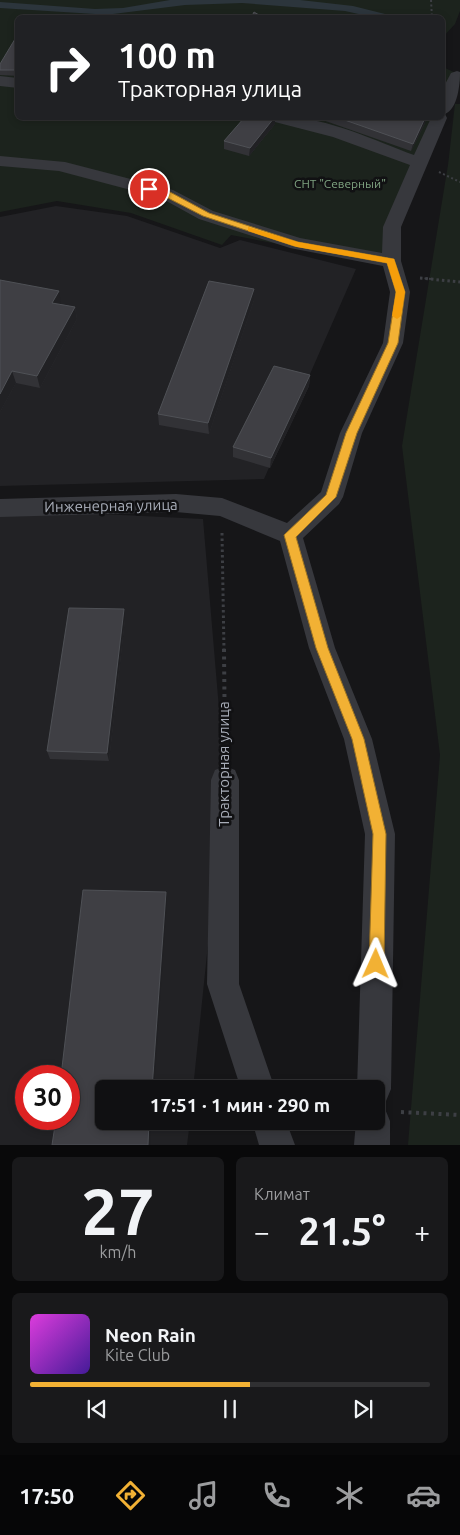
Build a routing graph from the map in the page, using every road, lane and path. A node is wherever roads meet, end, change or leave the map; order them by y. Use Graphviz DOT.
graph roads {
  1 [pos="431,0"];
  2 [pos="432,15"];
  3 [pos="457,76"];
  4 [pos="0,81"];
  5 [pos="15,83"];
  6 [pos="445,103"];
  7 [pos="288,120"];
  8 [pos="438,120"];
  9 [pos="0,161"];
  10 [pos="420,163"];
  11 [pos="393,268"];
  12 [pos="460,282"];
  13 [pos="0,508"];
  14 [pos="222,508"];
  15 [pos="290,535"];
  16 [pos="225,780"];
  17 [pos="255,1080"];
  18 [pos="374,1080"];
  19 [pos="460,1115"];
  20 [pos="385,1116"];
  21 [pos="272,1130"];
  22 [pos="378,1130"];
  23 [pos="277,1145"];
  24 [pos="372,1145"];
  1 -- 2 [label="path"];
  3 -- 6 [label="street"];
  4 -- 5 [label="street"];
  7 -- 10 [label="street"];
  8 -- 10 [label="street"];
  9 -- 11 [label="street"];
  10 -- 11 [label="street"];
  11 -- 12 [label="path"];
  11 -- 15 [label="street"];
  13 -- 14 [label="street, Инженерная улица"];
  14 -- 15 [label="street"];
  14 -- 16 [label="path, Тракторная улица"];
  15 -- 18 [label="street"];
  16 -- 17 [label="street, Тракторная улица"];
  19 -- 20 [label="path"];
  21 -- 23 [label="street"];
  22 -- 24 [label="street"];
}
